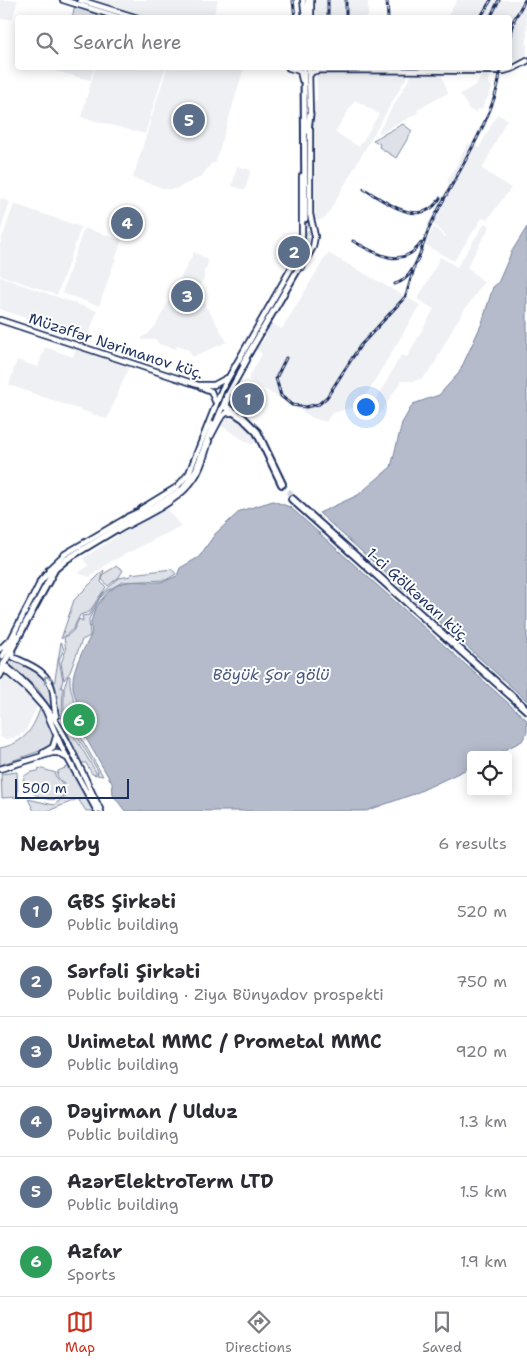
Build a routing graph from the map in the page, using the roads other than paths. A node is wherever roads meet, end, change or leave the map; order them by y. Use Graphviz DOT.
graph roads {
  1 [pos="63,0"];
  2 [pos="80,0"];
  3 [pos="307,0"];
  4 [pos="96,8"];
  5 [pos="114,15"];
  6 [pos="122,15"];
  7 [pos="307,15"];
  8 [pos="527,61"];
  9 [pos="512,69"];
  10 [pos="296,70"];
  11 [pos="306,70"];
  12 [pos="307,70"];
  13 [pos="307,70"];
  14 [pos="307,70"];
  15 [pos="319,70"];
  16 [pos="507,70"];
  17 [pos="309,81"];
  18 [pos="302,82"];
  19 [pos="304,93"];
  20 [pos="310,114"];
  21 [pos="302,116"];
  22 [pos="306,131"];
  23 [pos="306,217"];
  24 [pos="315,227"];
  25 [pos="302,232"];
  26 [pos="315,237"];
  27 [pos="303,250"];
  28 [pos="307,258"];
  29 [pos="0,320"];
  30 [pos="241,362"];
  31 [pos="233,369"];
  32 [pos="228,377"];
  33 [pos="236,379"];
  34 [pos="227,396"];
  35 [pos="214,407"];
  36 [pos="230,413"];
  37 [pos="219,414"];
  38 [pos="211,424"];
  39 [pos="211,436"];
  40 [pos="186,478"];
  41 [pos="186,486"];
  42 [pos="173,495"];
  43 [pos="294,500"];
  44 [pos="147,511"];
  45 [pos="129,519"];
  46 [pos="107,535"];
  47 [pos="80,545"];
  48 [pos="95,545"];
  49 [pos="70,554"];
  50 [pos="53,567"];
  51 [pos="40,582"];
  52 [pos="48,584"];
  53 [pos="35,598"];
  54 [pos="26,613"];
  55 [pos="25,623"];
  56 [pos="15,637"];
  57 [pos="0,649"];
  58 [pos="12,651"];
  59 [pos="1,658"];
  60 [pos="2,670"];
  61 [pos="527,709"];
  62 [pos="59,724"];
  63 [pos="56,733"];
  64 [pos="67,740"];
  65 [pos="59,742"];
  66 [pos="70,747"];
  67 [pos="64,751"];
  68 [pos="48,753"];
  69 [pos="68,759"];
  70 [pos="0,768"];
  71 [pos="97,811"];
  72 [pos="101,811"];
  1 -- 4 [label="main road"];
  2 -- 4 [label="main road"];
  3 -- 7 [label="main road"];
  4 -- 5 [label="main road"];
  4 -- 6 [label="main road"];
  8 -- 9 [label="main road"];
  10 -- 18 [label="main road"];
  11 -- 18 [label="main road"];
  12 -- 17 [label="main road"];
  13 -- 19 [label="main road"];
  14 -- 22 [label="main road"];
  15 -- 16 [label="main road"];
  15 -- 17 [label="main road"];
  17 -- 20 [label="main road"];
  18 -- 21 [label="main road"];
  19 -- 21 [label="main road"];
  19 -- 22 [label="main road"];
  20 -- 22 [label="main road"];
  20 -- 23 [label="main road"];
  21 -- 22 [label="main road"];
  21 -- 23 [label="main road"];
  22 -- 23 [label="main road"];
  23 -- 24 [label="main road"];
  23 -- 25 [label="main road"];
  24 -- 25 [label="main road"];
  24 -- 26 [label="main road"];
  25 -- 26 [label="main road"];
  25 -- 27 [label="main road"];
  26 -- 28 [label="main road"];
  27 -- 28 [label="main road"];
  27 -- 30 [label="main road"];
  28 -- 30 [label="main road"];
  29 -- 32 [label="main road"];
  29 -- 35 [label="main road, Müzəffər Nərimanov küç."];
  30 -- 31 [label="main road"];
  30 -- 33 [label="main road"];
  31 -- 32 [label="main road"];
  31 -- 33 [label="main road"];
  32 -- 35 [label="main road"];
  33 -- 34 [label="main road"];
  34 -- 36 [label="highway"];
  34 -- 37 [label="main road"];
  35 -- 37 [label="main road, Müzəffər Nərimanov küç."];
  35 -- 38 [label="main road"];
  36 -- 37 [label="main road"];
  36 -- 39 [label="main road"];
  37 -- 38 [label="main road"];
  38 -- 39 [label="main road"];
  38 -- 40 [label="main road"];
  38 -- 41 [label="main road"];
  38 -- 42 [label="main road"];
  39 -- 42 [label="main road"];
  40 -- 42 [label="main road"];
  40 -- 45 [label="main road"];
  41 -- 42 [label="main road"];
  41 -- 45 [label="main road"];
  42 -- 44 [label="main road"];
  43 -- 61 [label="highway, 1-ci Gölkənarı küç."];
  44 -- 45 [label="main road"];
  44 -- 48 [label="main road"];
  44 -- 49 [label="main road"];
  45 -- 46 [label="main road"];
  45 -- 47 [label="main road"];
  46 -- 48 [label="main road"];
  46 -- 53 [label="main road"];
  47 -- 49 [label="main road"];
  47 -- 51 [label="main road"];
  48 -- 52 [label="main road"];
  49 -- 50 [label="main road"];
  50 -- 51 [label="main road"];
  50 -- 54 [label="main road"];
  51 -- 53 [label="main road"];
  52 -- 53 [label="main road"];
  52 -- 56 [label="main road"];
  53 -- 54 [label="main road"];
  53 -- 55 [label="main road"];
  53 -- 56 [label="main road"];
  54 -- 56 [label="main road"];
  55 -- 56 [label="main road"];
  55 -- 60 [label="main road"];
  56 -- 57 [label="main road"];
  56 -- 58 [label="main road"];
  56 -- 59 [label="main road"];
  56 -- 60 [label="main road"];
  58 -- 60 [label="main road"];
  62 -- 58 [label="main road, one-way"];
  60 -- 62 [label="main road"];
  60 -- 63 [label="main road"];
  62 -- 64 [label="main road"];
  63 -- 65 [label="main road"];
  63 -- 68 [label="main road"];
  64 -- 65 [label="main road"];
  64 -- 66 [label="main road"];
  65 -- 67 [label="main road"];
  65 -- 68 [label="main road"];
  66 -- 67 [label="main road"];
  66 -- 72 [label="main road"];
  67 -- 68 [label="main road"];
  67 -- 69 [label="main road"];
  68 -- 69 [label="main road"];
  68 -- 70 [label="main road"];
  69 -- 71 [label="main road"];
}
